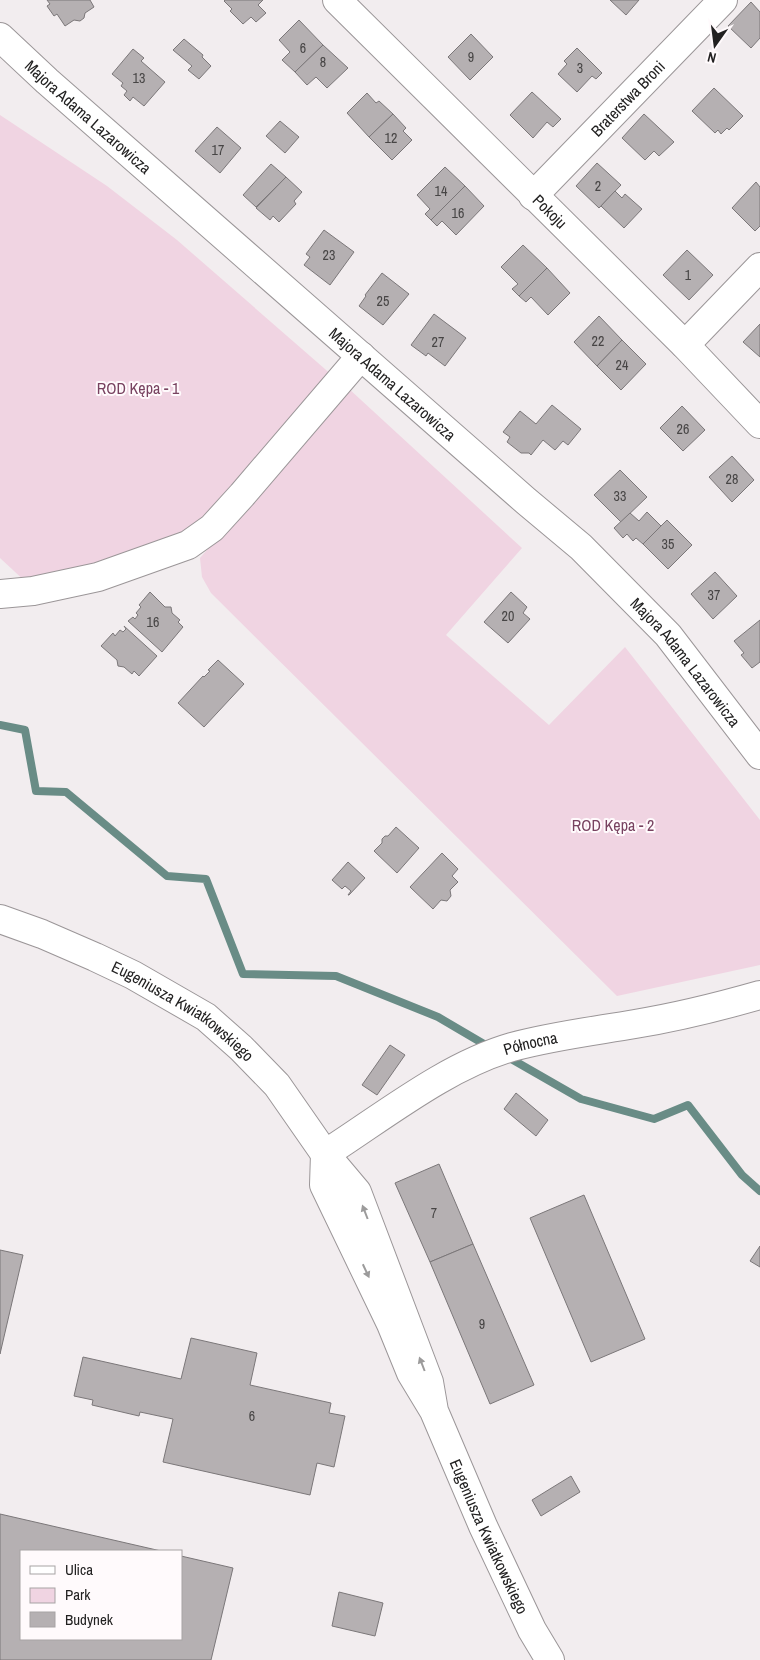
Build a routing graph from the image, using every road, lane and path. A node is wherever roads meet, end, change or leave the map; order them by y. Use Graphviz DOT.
graph roads {
  1 [pos="337,0"];
  2 [pos="723,0"];
  3 [pos="0,38"];
  4 [pos="533,196"];
  5 [pos="760,267"];
  6 [pos="685,345"];
  7 [pos="361,356"];
  8 [pos="760,424"];
  9 [pos="0,594"];
  10 [pos="760,755"];
  11 [pos="0,919"];
  12 [pos="760,995"];
  13 [pos="326,1154"];
  14 [pos="550,1660"];
  1 -- 4 [label="street, Pokoju"];
  2 -- 4 [label="street, Braterstwa Broni"];
  3 -- 7 [label="street, Majora Adama Lazarowicza"];
  4 -- 6 [label="street, Pokoju"];
  5 -- 6 [label="street"];
  6 -- 8 [label="street, Pokoju"];
  7 -- 9 [label="street"];
  7 -- 10 [label="street, Majora Adama Lazarowicza"];
  11 -- 13 [label="street, Eugeniusza Kwiatkowskiego"];
  12 -- 13 [label="street, Północna"];
  13 -- 14 [label="street, Eugeniusza Kwiatkowskiego"];
}
